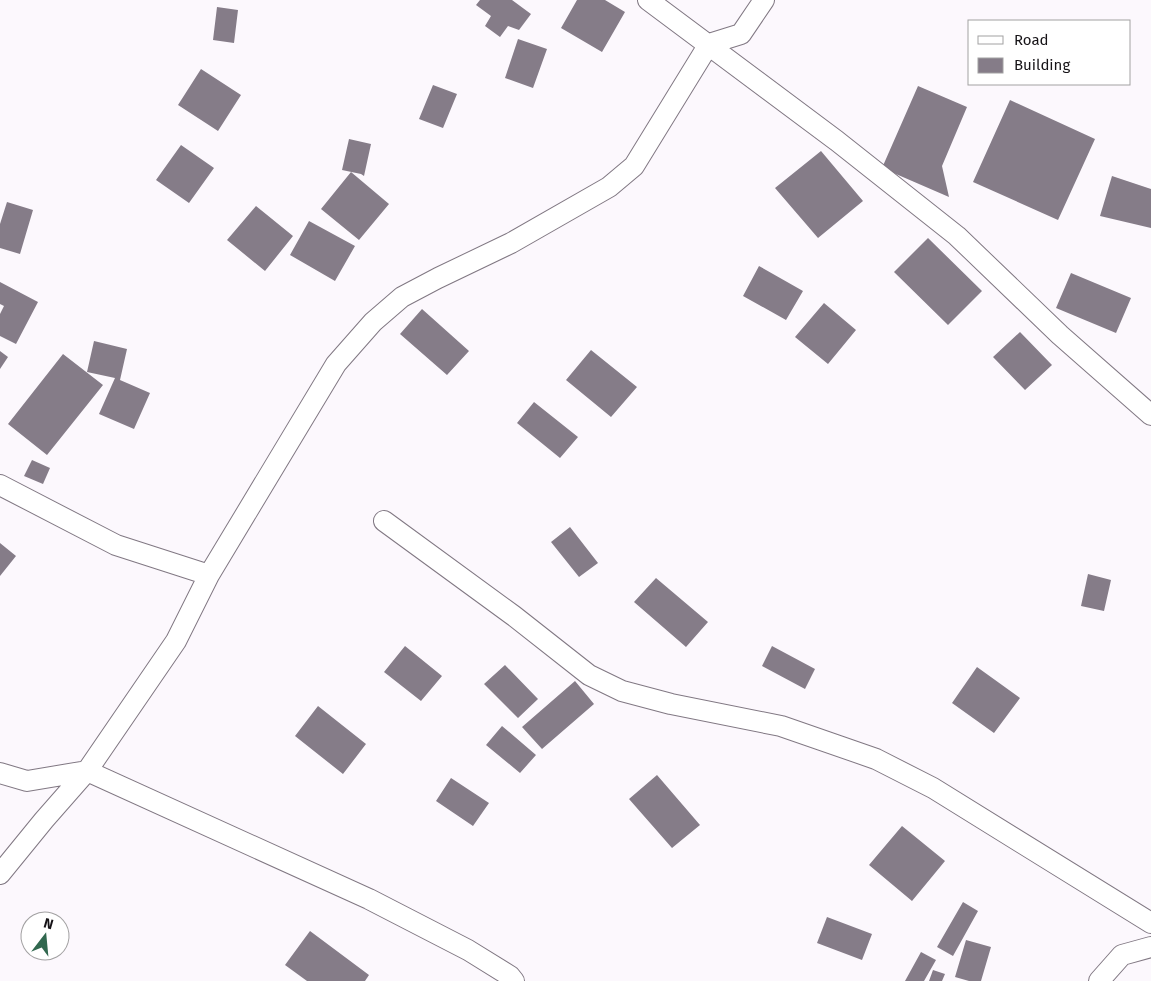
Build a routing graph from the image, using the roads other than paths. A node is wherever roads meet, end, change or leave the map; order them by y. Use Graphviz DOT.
graph roads {
  1 [pos="648,0"];
  2 [pos="764,0"];
  3 [pos="709,44"];
  4 [pos="1151,415"];
  5 [pos="0,485"];
  6 [pos="384,521"];
  7 [pos="209,575"];
  8 [pos="87,771"];
  9 [pos="0,773"];
  10 [pos="0,874"];
  11 [pos="1151,923"];
  12 [pos="1151,947"];
  13 [pos="514,981"];
  14 [pos="1099,981"];
  1 -- 3 [label="street"];
  2 -- 3 [label="street"];
  3 -- 4 [label="street"];
  3 -- 7 [label="street"];
  5 -- 7 [label="street"];
  6 -- 11 [label="street"];
  7 -- 8 [label="street"];
  8 -- 9 [label="street"];
  8 -- 10 [label="street"];
  8 -- 13 [label="street"];
  12 -- 14 [label="street"];
}
